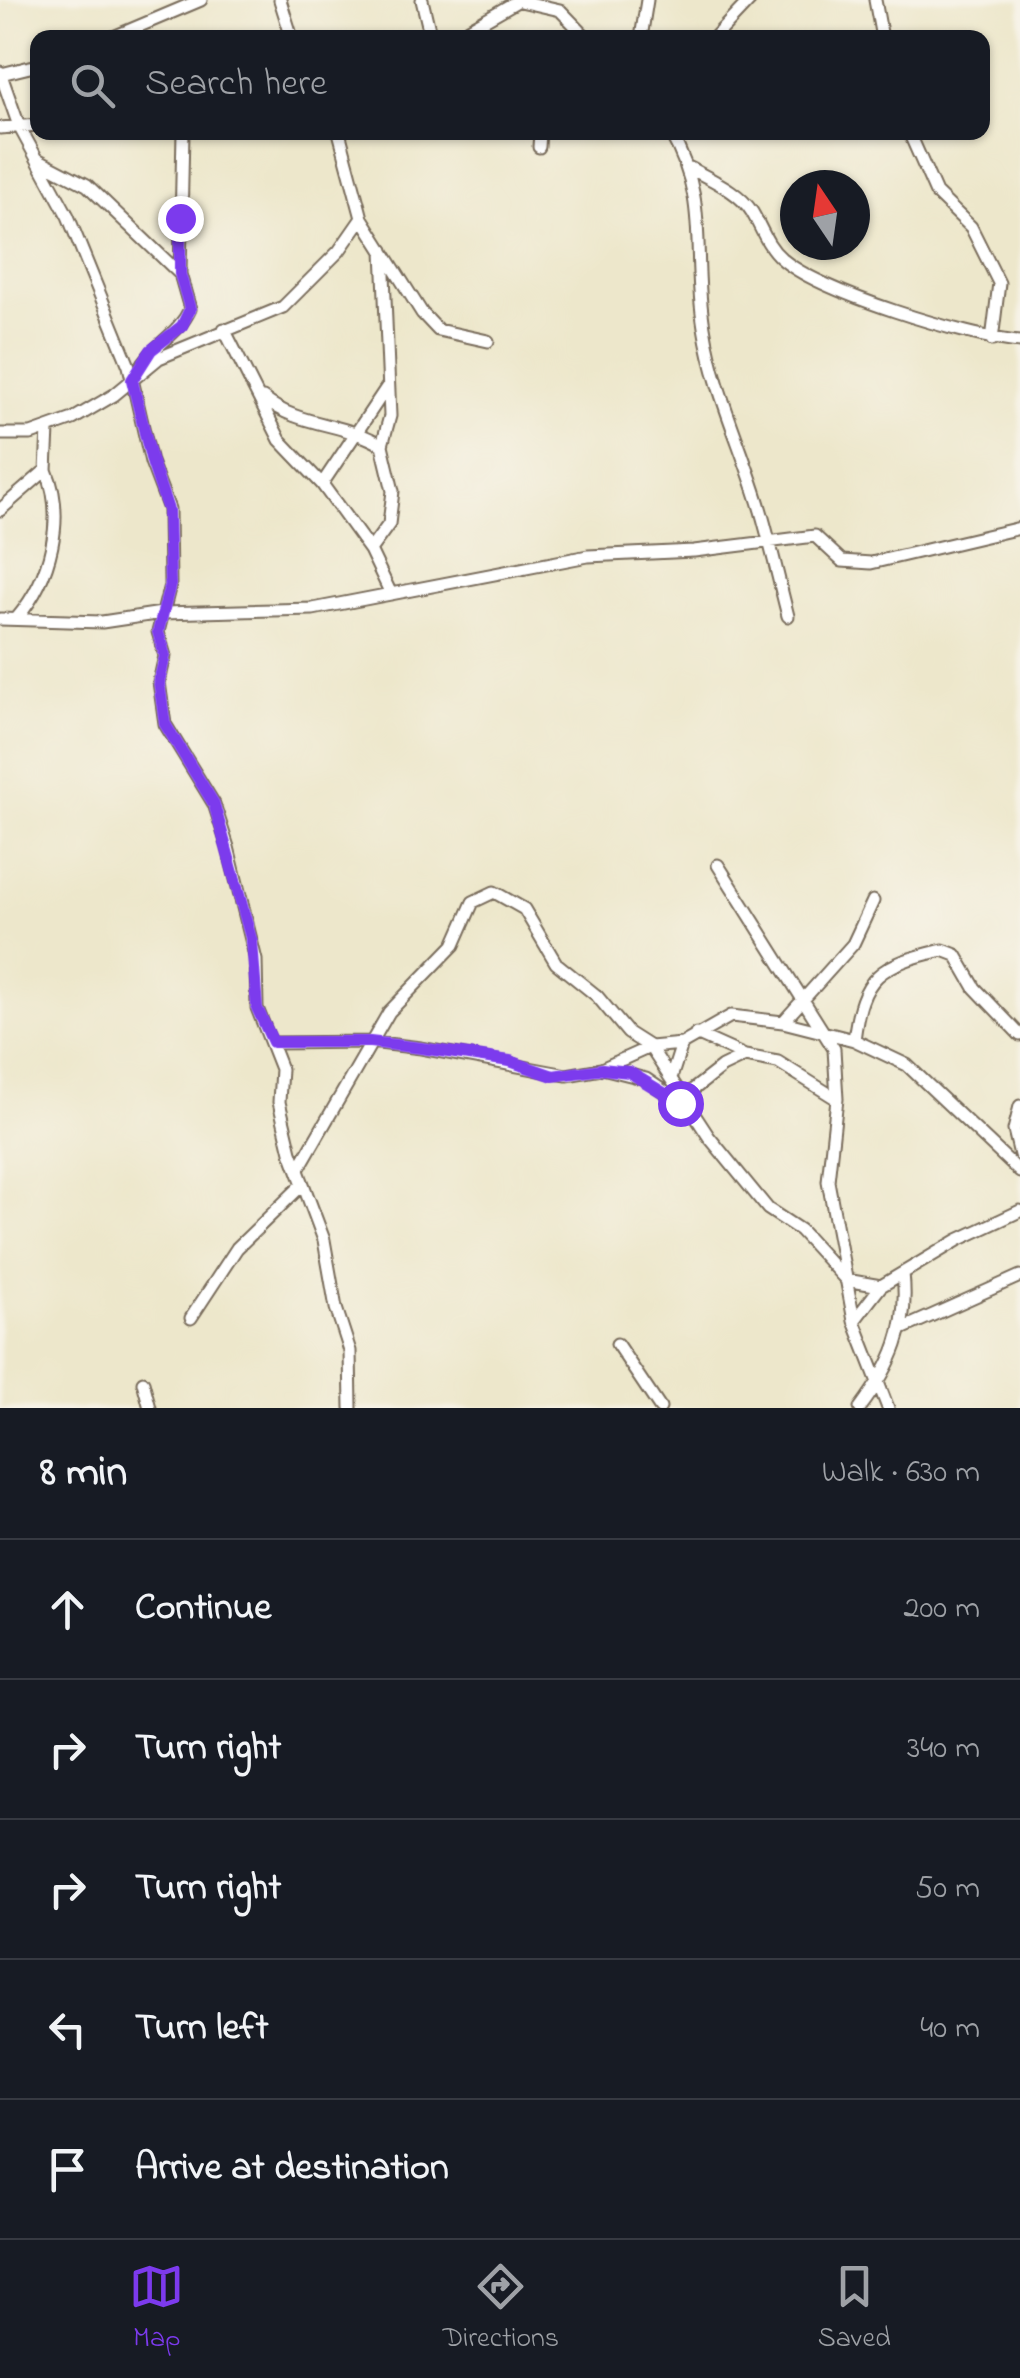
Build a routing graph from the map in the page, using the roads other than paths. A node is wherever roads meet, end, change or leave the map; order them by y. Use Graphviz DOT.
graph roads {
  1 [pos="202,0"];
  2 [pos="280,0"];
  3 [pos="422,0"];
  4 [pos="517,0"];
  5 [pos="647,0"];
  6 [pos="750,0"];
  7 [pos="875,0"];
  8 [pos="129,30"];
  9 [pos="289,30"];
  10 [pos="429,30"];
  11 [pos="466,30"];
  12 [pos="568,30"];
  13 [pos="643,30"];
  14 [pos="722,30"];
  15 [pos="881,30"];
  16 [pos="30,67"];
  17 [pos="0,73"];
  18 [pos="30,125"];
  19 [pos="19,126"];
  20 [pos="0,128"];
  21 [pos="183,140"];
  22 [pos="341,140"];
  23 [pos="540,140"];
  24 [pos="674,140"];
  25 [pos="913,140"];
  26 [pos="540,148"];
  27 [pos="39,160"];
  28 [pos="690,168"];
  29 [pos="362,218"];
  30 [pos="383,250"];
  31 [pos="180,274"];
  32 [pos="224,328"];
  33 [pos="992,340"];
  34 [pos="488,341"];
  35 [pos="1020,342"];
  36 [pos="132,380"];
  37 [pos="388,388"];
  38 [pos="256,392"];
  39 [pos="48,430"];
  40 [pos="361,432"];
  41 [pos="0,434"];
  42 [pos="382,445"];
  43 [pos="46,470"];
  44 [pos="322,484"];
  45 [pos="0,510"];
  46 [pos="1020,528"];
  47 [pos="768,542"];
  48 [pos="370,550"];
  49 [pos="391,594"];
  50 [pos="162,613"];
  51 [pos="788,616"];
  52 [pos="18,618"];
  53 [pos="0,619"];
  54 [pos="718,865"];
  55 [pos="873,901"];
  56 [pos="802,1004"];
  57 [pos="783,1022"];
  58 [pos="824,1032"];
  59 [pos="696,1034"];
  60 [pos="1020,1034"];
  61 [pos="848,1038"];
  62 [pos="273,1042"];
  63 [pos="370,1042"];
  64 [pos="682,1044"];
  65 [pos="650,1047"];
  66 [pos="834,1049"];
  67 [pos="745,1056"];
  68 [pos="602,1069"];
  69 [pos="672,1075"];
  70 [pos="685,1096"];
  71 [pos="837,1099"];
  72 [pos="1020,1106"];
  73 [pos="694,1112"];
  74 [pos="1020,1155"];
  75 [pos="300,1168"];
  76 [pos="1020,1170"];
  77 [pos="302,1186"];
  78 [pos="1020,1210"];
  79 [pos="904,1273"];
  80 [pos="1020,1276"];
  81 [pos="846,1280"];
  82 [pos="881,1286"];
  83 [pos="191,1318"];
  84 [pos="854,1321"];
  85 [pos="904,1328"];
  86 [pos="618,1344"];
  87 [pos="144,1382"];
  88 [pos="876,1386"];
  89 [pos="150,1408"];
  90 [pos="350,1408"];
  91 [pos="660,1408"];
  92 [pos="860,1408"];
  93 [pos="888,1408"];
  1 -- 8 [label="street"];
  2 -- 9 [label="street"];
  3 -- 10 [label="street"];
  4 -- 11 [label="street"];
  4 -- 12 [label="street"];
  5 -- 13 [label="street"];
  6 -- 14 [label="street"];
  7 -- 15 [label="street"];
  16 -- 17 [label="street"];
  17 -- 19 [label="street"];
  18 -- 19 [label="street"];
  19 -- 20 [label="street"];
  19 -- 27 [label="street"];
  21 -- 31 [label="street"];
  22 -- 29 [label="street"];
  23 -- 26 [label="street"];
  24 -- 28 [label="street"];
  25 -- 33 [label="street"];
  27 -- 31 [label="street"];
  27 -- 36 [label="street"];
  28 -- 33 [label="street"];
  28 -- 47 [label="street"];
  29 -- 30 [label="street"];
  29 -- 32 [label="street"];
  30 -- 34 [label="street"];
  30 -- 37 [label="street"];
  31 -- 36 [label="street"];
  32 -- 36 [label="street"];
  32 -- 38 [label="street"];
  33 -- 35 [label="street"];
  36 -- 39 [label="street"];
  36 -- 50 [label="street"];
  37 -- 40 [label="street"];
  37 -- 42 [label="street"];
  38 -- 40 [label="street"];
  38 -- 44 [label="street"];
  39 -- 41 [label="street"];
  39 -- 43 [label="street"];
  40 -- 42 [label="street"];
  40 -- 44 [label="street"];
  42 -- 48 [label="street"];
  43 -- 45 [label="street"];
  43 -- 52 [label="street"];
  44 -- 48 [label="street"];
  46 -- 47 [label="street"];
  47 -- 49 [label="street"];
  47 -- 51 [label="street"];
  48 -- 49 [label="street"];
  49 -- 50 [label="street"];
  50 -- 52 [label="street"];
  50 -- 62 [label="street"];
  52 -- 53 [label="street"];
  54 -- 56 [label="street"];
  55 -- 56 [label="street"];
  56 -- 57 [label="street"];
  56 -- 58 [label="street"];
  57 -- 58 [label="street"];
  57 -- 59 [label="street"];
  58 -- 61 [label="street"];
  58 -- 66 [label="street"];
  59 -- 64 [label="street"];
  59 -- 67 [label="street"];
  60 -- 61 [label="street"];
  61 -- 66 [label="street"];
  61 -- 76 [label="street"];
  62 -- 63 [label="street"];
  62 -- 75 [label="street"];
  63 -- 65 [label="street"];
  63 -- 68 [label="street"];
  63 -- 75 [label="street"];
  64 -- 65 [label="street"];
  64 -- 69 [label="street"];
  65 -- 68 [label="street"];
  65 -- 69 [label="street"];
  66 -- 71 [label="street"];
  67 -- 70 [label="street"];
  67 -- 71 [label="street"];
  68 -- 73 [label="street"];
  69 -- 70 [label="street"];
  70 -- 73 [label="street"];
  71 -- 81 [label="street"];
  72 -- 74 [label="street"];
  73 -- 81 [label="street"];
  75 -- 77 [label="street"];
  77 -- 83 [label="street"];
  77 -- 90 [label="street"];
  78 -- 79 [label="street"];
  79 -- 82 [label="street"];
  79 -- 85 [label="street"];
  80 -- 85 [label="street"];
  81 -- 82 [label="street"];
  81 -- 84 [label="street"];
  82 -- 84 [label="street"];
  84 -- 88 [label="street"];
  85 -- 88 [label="street"];
  86 -- 91 [label="street"];
  87 -- 89 [label="street"];
  88 -- 92 [label="street"];
  88 -- 93 [label="street"];
}
